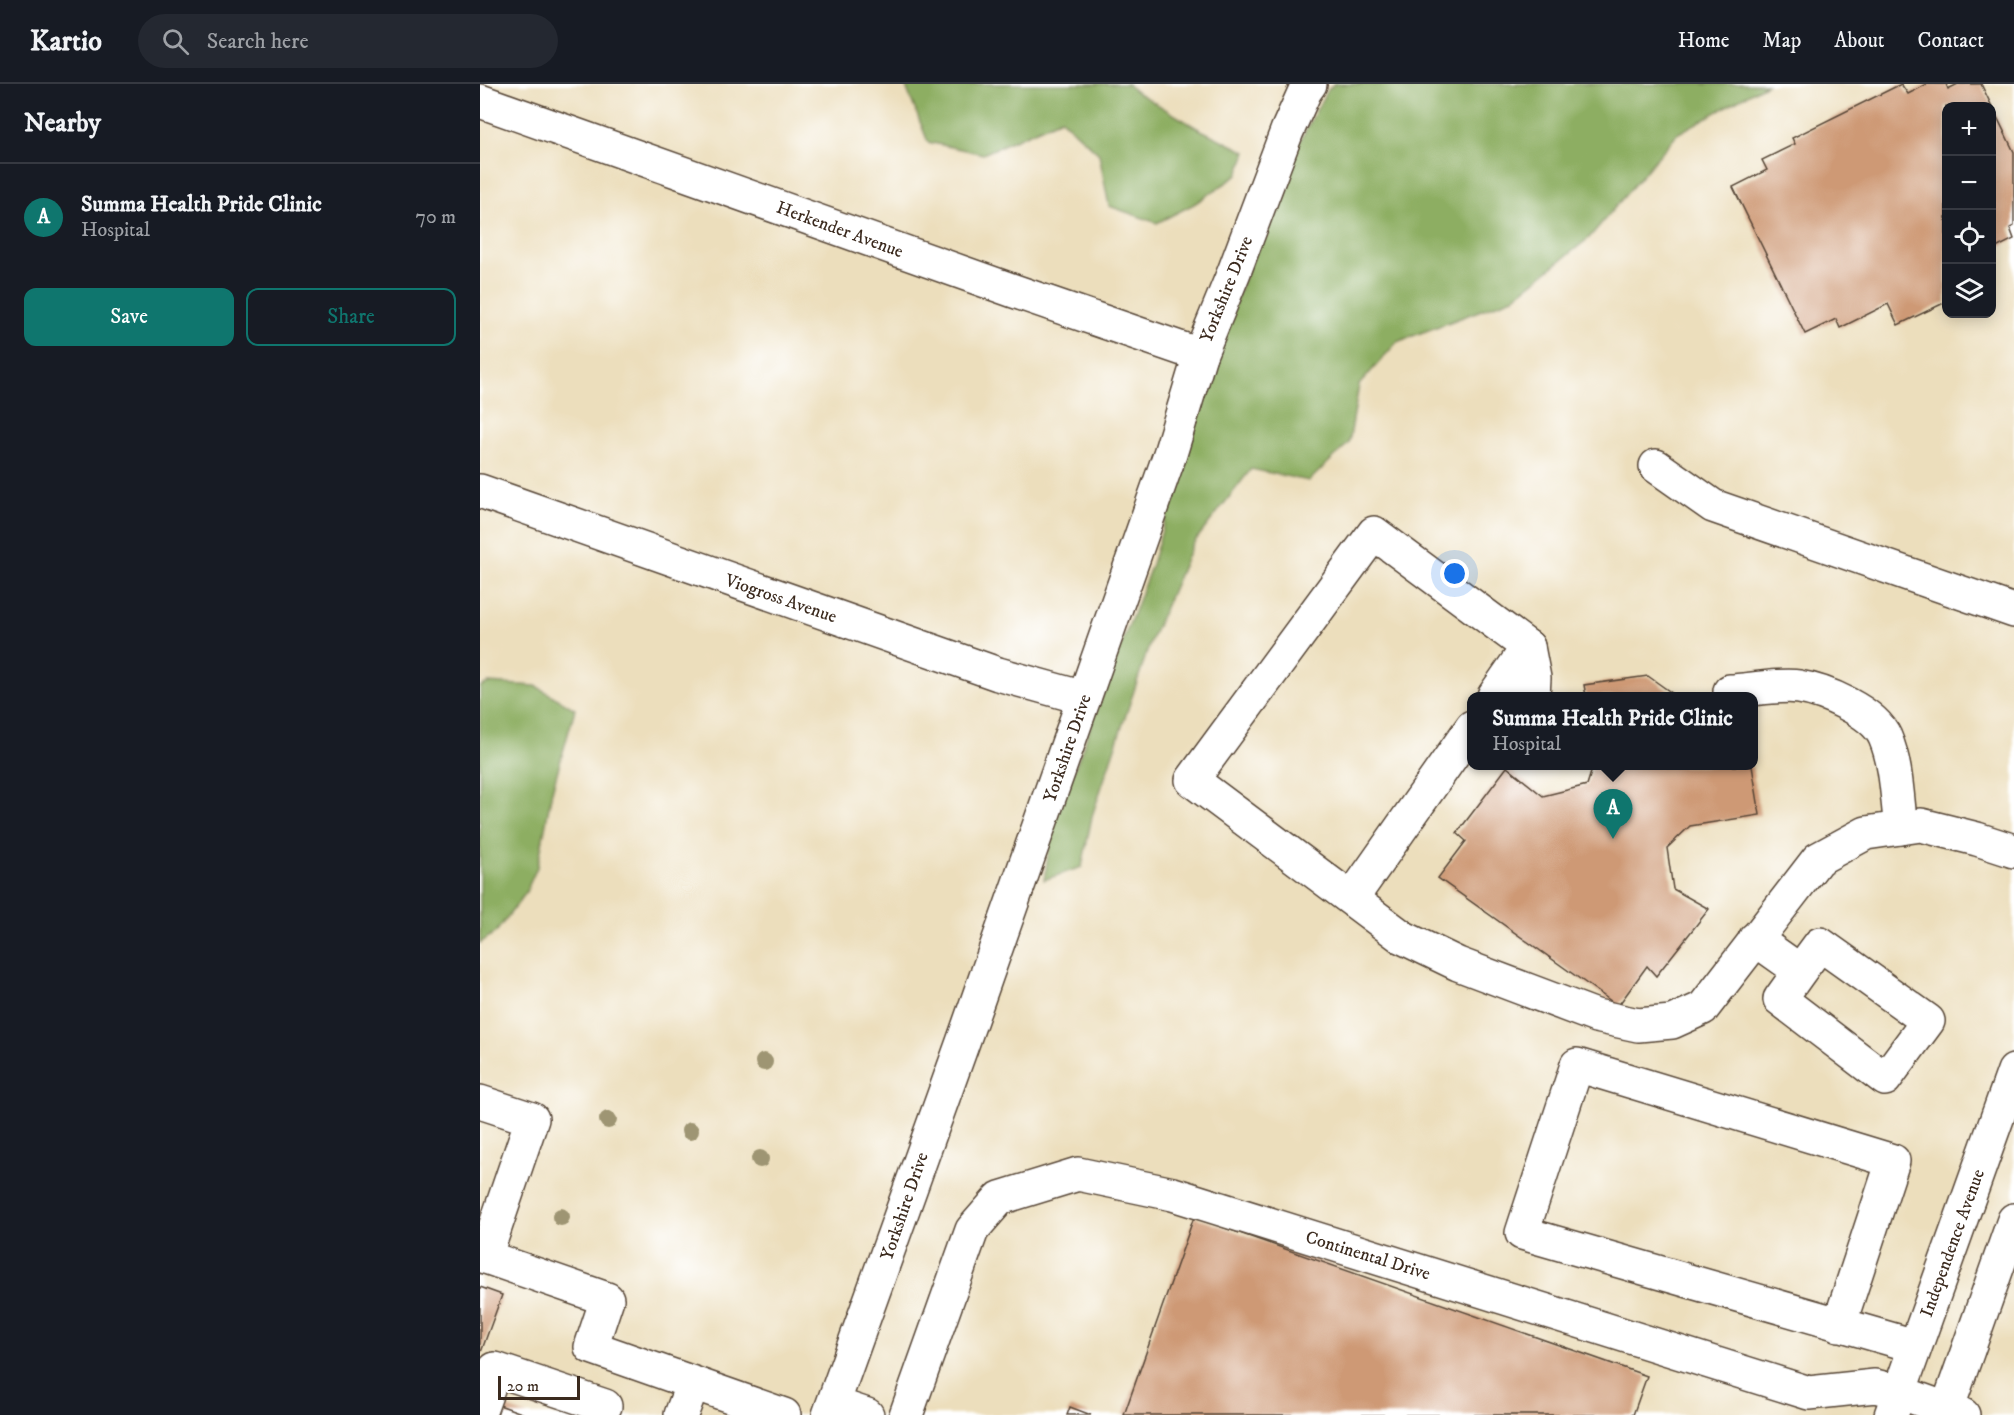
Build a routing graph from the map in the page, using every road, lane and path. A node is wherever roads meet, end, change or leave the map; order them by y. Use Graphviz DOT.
graph roads {
  1 [pos="1310,84"];
  2 [pos="480,101"];
  3 [pos="1200,355"];
  4 [pos="1656,466"];
  5 [pos="480,491"];
  6 [pos="2014,611"];
  7 [pos="1528,647"];
  8 [pos="1730,691"];
  9 [pos="1497,692"];
  10 [pos="1533,692"];
  11 [pos="1084,698"];
  12 [pos="1467,738"];
  13 [pos="1901,828"];
  14 [pos="2014,851"];
  15 [pos="1352,898"];
  16 [pos="1755,939"];
  17 [pos="1800,971"];
  18 [pos="2014,1071"];
  19 [pos="480,1104"];
  20 [pos="2014,1220"];
  21 [pos="483,1256"];
  22 [pos="1839,1325"];
  23 [pos="1915,1346"];
  24 [pos="693,1383"];
  25 [pos="1806,1404"];
  26 [pos="1895,1404"];
  27 [pos="605,1406"];
  28 [pos="832,1409"];
  29 [pos="480,1411"];
  30 [pos="764,1412"];
  31 [pos="1952,1413"];
  32 [pos="681,1415"];
  33 [pos="867,1415"];
  34 [pos="906,1415"];
  1 -- 3 [label="street, Yorkshire Drive"];
  2 -- 3 [label="street, Herkender Avenue"];
  3 -- 11 [label="street, Yorkshire Drive"];
  4 -- 6 [label="street"];
  5 -- 11 [label="street, Viogross Avenue"];
  7 -- 9 [label="street"];
  7 -- 10 [label="street"];
  7 -- 15 [label="street"];
  8 -- 13 [label="street"];
  11 -- 28 [label="street, Yorkshire Drive"];
  12 -- 15 [label="street"];
  13 -- 14 [label="street"];
  13 -- 16 [label="street"];
  15 -- 16 [label="street"];
  16 -- 17 [label="street"];
  18 -- 23 [label="street, Independence Avenue"];
  19 -- 21 [label="street"];
  20 -- 31 [label="street"];
  21 -- 24 [label="street"];
  22 -- 22 [label="street"];
  22 -- 23 [label="street"];
  23 -- 26 [label="street, Independence Avenue"];
  24 -- 30 [label="street"];
  24 -- 32 [label="street"];
  25 -- 26 [label="street, Continental Drive"];
  25 -- 34 [label="street, Continental Drive"];
  26 -- 31 [label="street, Continental Drive"];
  27 -- 29 [label="street"];
  28 -- 33 [label="street"];
}
